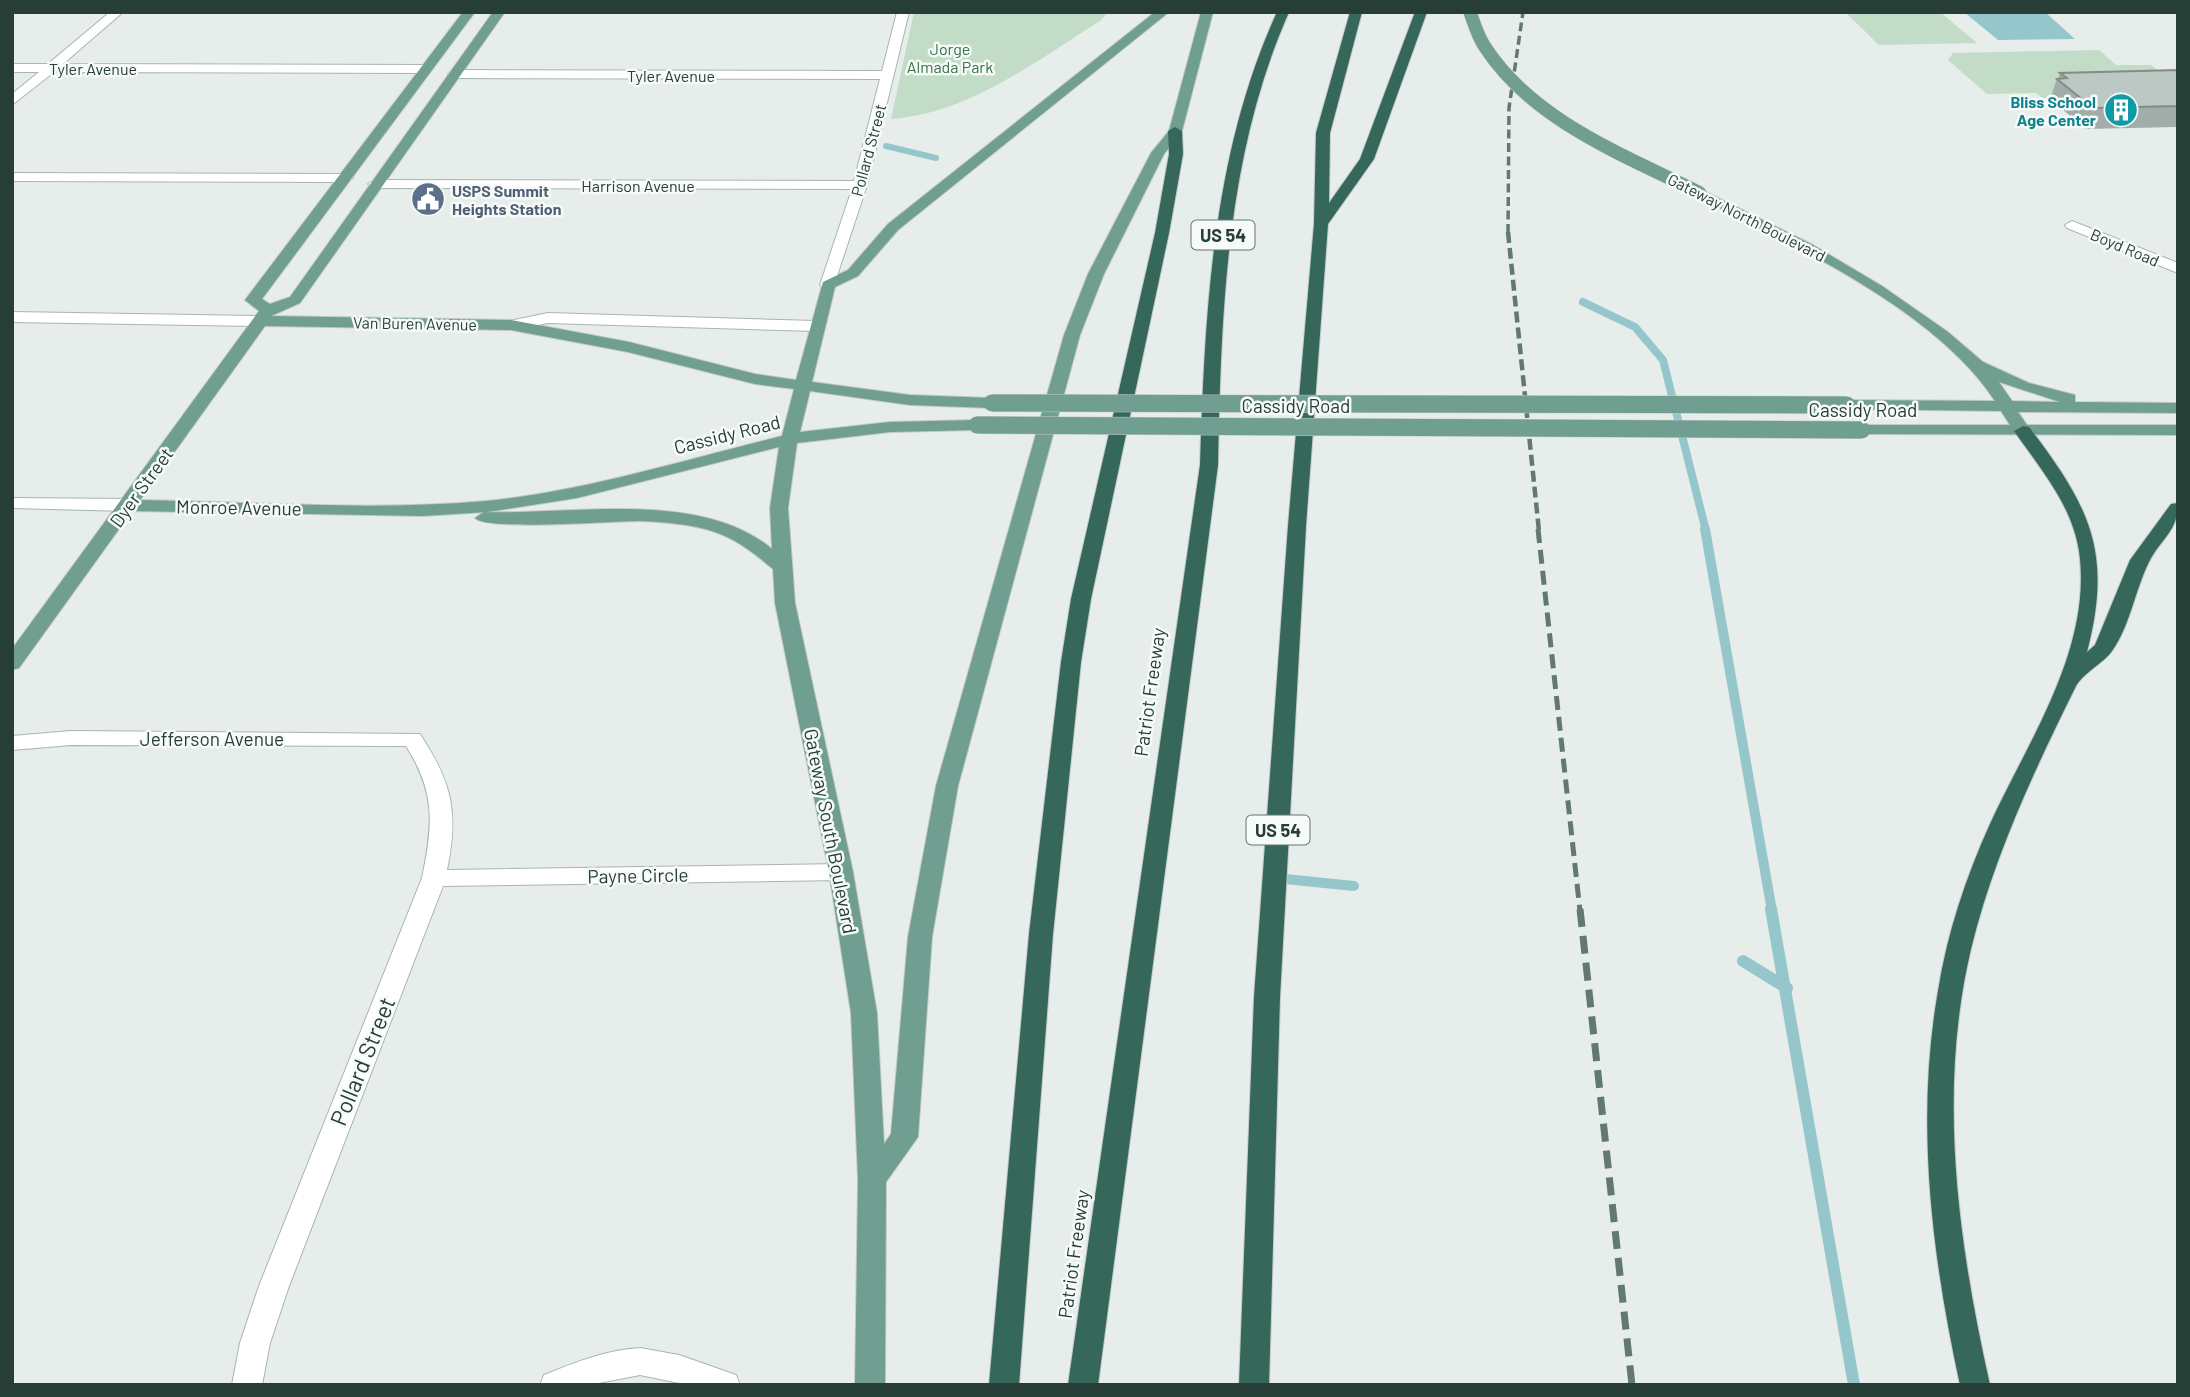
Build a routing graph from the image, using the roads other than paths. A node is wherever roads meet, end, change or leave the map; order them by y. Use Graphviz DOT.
graph roads {
  1 [pos="117,12"];
  2 [pos="469,12"];
  3 [pos="499,12"];
  4 [pos="903,12"];
  5 [pos="1163,12"];
  6 [pos="1206,12"];
  7 [pos="1283,12"];
  8 [pos="1356,12"];
  9 [pos="1421,12"];
  10 [pos="1470,12"];
  11 [pos="12,68"];
  12 [pos="52,68"];
  13 [pos="426,69"];
  14 [pos="454,74"];
  15 [pos="888,75"];
  16 [pos="12,102"];
  17 [pos="414,130"];
  18 [pos="1175,131"];
  19 [pos="12,177"];
  20 [pos="346,178"];
  21 [pos="375,184"];
  22 [pos="860,185"];
  23 [pos="1321,224"];
  24 [pos="2072,225"];
  25 [pos="2178,269"];
  26 [pos="828,285"];
  27 [pos="265,316"];
  28 [pos="12,317"];
  29 [pos="511,324"];
  30 [pos="816,326"];
  31 [pos="1975,363"];
  32 [pos="801,386"];
  33 [pos="2005,406"];
  34 [pos="2119,408"];
  35 [pos="2178,408"];
  36 [pos="2178,430"];
  37 [pos="2023,431"];
  38 [pos="789,439"];
  39 [pos="12,503"];
  40 [pos="128,505"];
  41 [pos="2178,508"];
  42 [pos="423,510"];
  43 [pos="782,567"];
  44 [pos="12,664"];
  45 [pos="2066,683"];
  46 [pos="412,739"];
  47 [pos="12,743"];
  48 [pos="841,872"];
  49 [pos="434,878"];
  50 [pos="872,1180"];
  51 [pos="247,1385"];
  52 [pos="555,1385"];
  53 [pos="725,1385"];
  54 [pos="870,1385"];
  55 [pos="1004,1385"];
  56 [pos="1083,1385"];
  57 [pos="1254,1385"];
  58 [pos="1975,1385"];
  1 -- 12 [label="street"];
  2 -- 13 [label="main road"];
  3 -- 14 [label="main road, Dyer Street"];
  4 -- 15 [label="street, Pollard Street"];
  5 -- 26 [label="main road"];
  6 -- 18 [label="main road"];
  7 -- 56 [label="highway, Patriot Freeway / US 54"];
  8 -- 23 [label="highway, US 54"];
  9 -- 23 [label="highway"];
  10 -- 31 [label="main road, Gateway North Boulevard, bridge"];
  11 -- 12 [label="street, Tyler Avenue"];
  12 -- 13 [label="street, Tyler Avenue"];
  12 -- 16 [label="street"];
  13 -- 17 [label="main road"];
  13 -- 20 [label="main road"];
  14 -- 15 [label="street, Tyler Avenue"];
  14 -- 17 [label="main road, Dyer Street"];
  15 -- 22 [label="street, Pollard Street"];
  17 -- 21 [label="main road, Dyer Street"];
  18 -- 50 [label="main road"];
  18 -- 55 [label="highway"];
  19 -- 20 [label="street"];
  20 -- 27 [label="main road"];
  21 -- 22 [label="street, Harrison Avenue"];
  21 -- 27 [label="main road, Dyer Street"];
  22 -- 26 [label="street, Pollard Street"];
  23 -- 57 [label="highway, US 54"];
  24 -- 25 [label="street, Boyd Road"];
  26 -- 30 [label="main road, Gateway South Boulevard"];
  27 -- 28 [label="street, Van Buren Avenue"];
  27 -- 29 [label="main road, Van Buren Avenue"];
  27 -- 40 [label="main road, Dyer Street"];
  29 -- 30 [label="street, Van Buren Avenue"];
  29 -- 32 [label="main road, Cassidy Road"];
  30 -- 32 [label="main road, Gateway South Boulevard"];
  31 -- 33 [label="main road, Gateway North Boulevard"];
  31 -- 34 [label="main road"];
  32 -- 33 [label="main road, Cassidy Road, bridge"];
  32 -- 38 [label="main road, Gateway South Boulevard"];
  33 -- 34 [label="main road, Cassidy Road"];
  33 -- 37 [label="main road, Gateway North Boulevard"];
  34 -- 35 [label="main road, Cassidy Road"];
  36 -- 37 [label="main road, Cassidy Road"];
  37 -- 38 [label="main road, Cassidy Road, bridge"];
  37 -- 45 [label="highway"];
  38 -- 42 [label="main road, Cassidy Road"];
  38 -- 43 [label="main road, Gateway South Boulevard"];
  39 -- 40 [label="street, Monroe Avenue"];
  40 -- 42 [label="main road, Monroe Avenue"];
  40 -- 44 [label="main road, Dyer Street"];
  41 -- 45 [label="highway"];
  42 -- 43 [label="main road"];
  43 -- 48 [label="main road, Gateway South Boulevard"];
  45 -- 58 [label="highway"];
  46 -- 47 [label="street, Jefferson Avenue"];
  46 -- 49 [label="street, Pollard Street"];
  48 -- 49 [label="street, Payne Circle"];
  48 -- 50 [label="main road, Gateway South Boulevard"];
  49 -- 51 [label="street, Pollard Street"];
  50 -- 54 [label="main road, Gateway South Boulevard"];
  52 -- 53 [label="street"];
}
